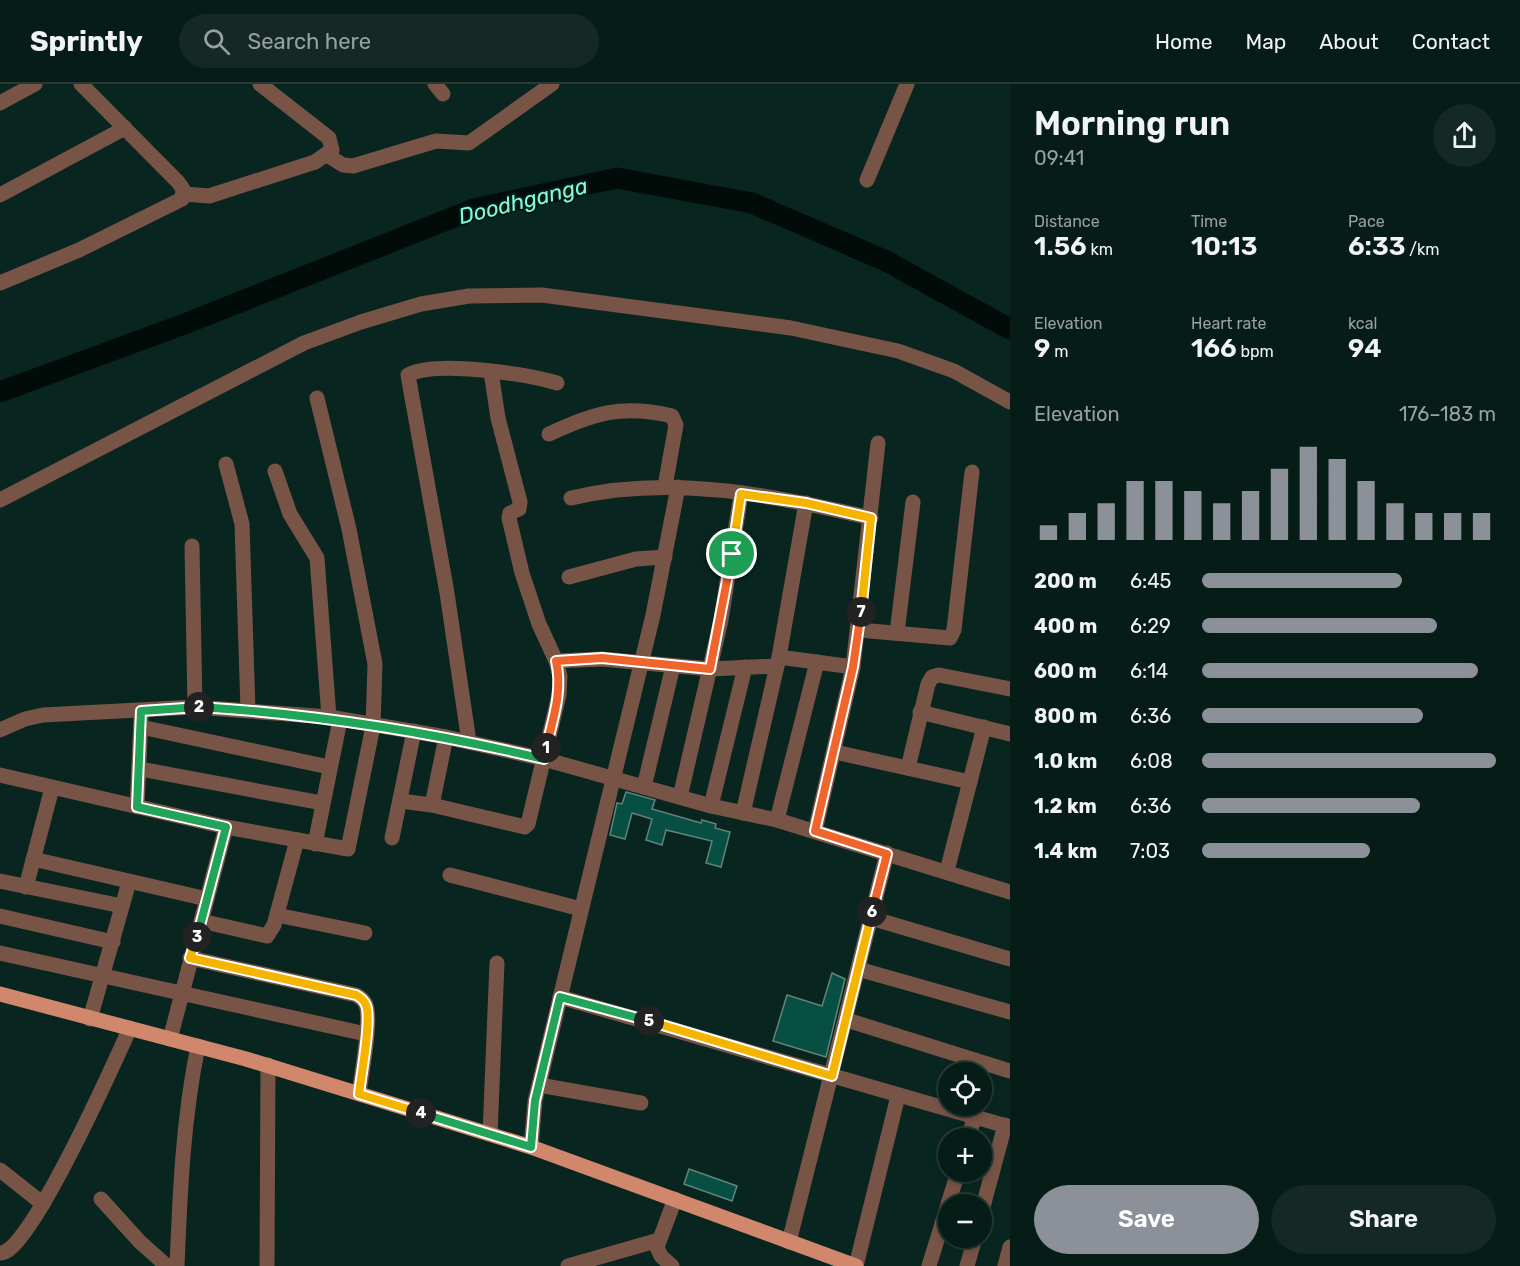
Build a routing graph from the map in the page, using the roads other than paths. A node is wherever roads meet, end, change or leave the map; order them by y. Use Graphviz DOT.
graph roads {
  1 [pos="35,84"];
  2 [pos="81,84"];
  3 [pos="260,84"];
  4 [pos="552,84"];
  5 [pos="907,84"];
  6 [pos="0,103"];
  7 [pos="125,128"];
  8 [pos="327,155"];
  9 [pos="867,180"];
  10 [pos="184,194"];
  11 [pos="0,195"];
  12 [pos="2,276"];
  13 [pos="491,372"];
  14 [pos="557,383"];
  15 [pos="317,398"];
  16 [pos="1010,402"];
  17 [pos="549,434"];
  18 [pos="878,443"];
  19 [pos="226,464"];
  20 [pos="275,471"];
  21 [pos="972,472"];
  22 [pos="671,486"];
  23 [pos="741,494"];
  24 [pos="571,498"];
  25 [pos="0,500"];
  26 [pos="913,502"];
  27 [pos="806,503"];
  28 [pos="871,518"];
  29 [pos="192,546"];
  30 [pos="665,557"];
  31 [pos="569,577"];
  32 [pos="859,630"];
  33 [pos="897,633"];
  34 [pos="556,661"];
  35 [pos="641,661"];
  36 [pos="778,661"];
  37 [pos="816,662"];
  38 [pos="673,666"];
  39 [pos="853,667"];
  40 [pos="745,668"];
  41 [pos="710,669"];
  42 [pos="1010,689"];
  43 [pos="195,707"];
  44 [pos="248,710"];
  45 [pos="141,711"];
  46 [pos="920,712"];
  47 [pos="334,718"];
  48 [pos="373,726"];
  49 [pos="141,727"];
  50 [pos="984,727"];
  51 [pos="0,730"];
  52 [pos="414,731"];
  53 [pos="1010,734"];
  54 [pos="446,737"];
  55 [pos="469,742"];
  56 [pos="834,752"];
  57 [pos="544,759"];
  58 [pos="329,766"];
  59 [pos="908,768"];
  60 [pos="140,769"];
  61 [pos="0,775"];
  62 [pos="612,778"];
  63 [pos="970,782"];
  64 [pos="644,787"];
  65 [pos="52,788"];
  66 [pos="680,797"];
  67 [pos="400,801"];
  68 [pos="322,803"];
  69 [pos="432,805"];
  70 [pos="711,806"];
  71 [pos="137,807"];
  72 [pos="743,813"];
  73 [pos="777,820"];
  74 [pos="226,827"];
  75 [pos="815,831"];
  76 [pos="392,838"];
  77 [pos="297,840"];
  78 [pos="315,844"];
  79 [pos="887,854"];
  80 [pos="33,859"];
  81 [pos="946,872"];
  82 [pos="450,875"];
  83 [pos="0,881"];
  84 [pos="129,882"];
  85 [pos="26,887"];
  86 [pos="1010,892"];
  87 [pos="207,899"];
  88 [pos="122,906"];
  89 [pos="581,909"];
  90 [pos="277,915"];
  91 [pos="0,916"];
  92 [pos="871,918"];
  93 [pos="201,921"];
  94 [pos="364,933"];
  95 [pos="113,942"];
  96 [pos="0,953"];
  97 [pos="190,958"];
  98 [pos="1010,959"];
  99 [pos="497,963"];
  100 [pos="858,969"];
  101 [pos="104,977"];
  102 [pos="0,994"];
  103 [pos="182,995"];
  104 [pos="560,997"];
  105 [pos="1010,1012"];
  106 [pos="90,1019"];
  107 [pos="847,1020"];
  108 [pos="130,1028"];
  109 [pos="366,1034"];
  110 [pos="170,1039"];
  111 [pos="198,1046"];
  112 [pos="268,1065"];
  113 [pos="1010,1071"];
  114 [pos="832,1076"];
  115 [pos="539,1085"];
  116 [pos="359,1094"];
  117 [pos="898,1096"];
  118 [pos="641,1103"];
  119 [pos="938,1106"];
  120 [pos="975,1116"];
  121 [pos="1007,1126"];
  122 [pos="971,1128"];
  123 [pos="490,1134"];
  124 [pos="531,1147"];
  125 [pos="0,1170"];
  126 [pos="955,1182"];
  127 [pos="987,1194"];
  128 [pos="101,1198"];
  129 [pos="675,1199"];
  130 [pos="43,1204"];
  131 [pos="659,1240"];
  132 [pos="789,1242"];
  133 [pos="1010,1247"];
  134 [pos="972,1248"];
  135 [pos="0,1253"];
  136 [pos="599,1263"];
  137 [pos="267,1265"];
  138 [pos="167,1266"];
  139 [pos="177,1266"];
  140 [pos="568,1266"];
  141 [pos="672,1266"];
  142 [pos="856,1266"];
  143 [pos="929,1266"];
  144 [pos="967,1266"];
  145 [pos="1005,1266"];
  1 -- 6 [label="street"];
  2 -- 7 [label="street"];
  3 -- 8 [label="street"];
  4 -- 8 [label="street"];
  5 -- 9 [label="street"];
  7 -- 10 [label="street"];
  7 -- 11 [label="street"];
  8 -- 10 [label="street"];
  10 -- 12 [label="street"];
  13 -- 14 [label="street"];
  13 -- 34 [label="street"];
  13 -- 55 [label="street"];
  15 -- 48 [label="street"];
  16 -- 25 [label="street"];
  17 -- 22 [label="street"];
  18 -- 28 [label="street"];
  19 -- 44 [label="street"];
  20 -- 47 [label="street"];
  21 -- 33 [label="street"];
  22 -- 23 [label="street"];
  22 -- 24 [label="street"];
  22 -- 30 [label="street"];
  23 -- 27 [label="street"];
  23 -- 41 [label="street"];
  26 -- 33 [label="street"];
  27 -- 28 [label="street"];
  27 -- 36 [label="street"];
  28 -- 32 [label="street"];
  29 -- 43 [label="street"];
  30 -- 31 [label="street"];
  30 -- 35 [label="street"];
  32 -- 33 [label="street"];
  32 -- 39 [label="street"];
  34 -- 35 [label="street"];
  34 -- 57 [label="street"];
  35 -- 38 [label="street"];
  35 -- 62 [label="street"];
  36 -- 37 [label="street"];
  36 -- 40 [label="street"];
  36 -- 72 [label="street"];
  37 -- 39 [label="street"];
  37 -- 73 [label="street"];
  38 -- 41 [label="street"];
  38 -- 64 [label="street"];
  39 -- 56 [label="street"];
  40 -- 41 [label="street"];
  40 -- 70 [label="street"];
  41 -- 66 [label="street"];
  42 -- 46 [label="street"];
  43 -- 44 [label="street"];
  43 -- 45 [label="street"];
  44 -- 47 [label="street"];
  45 -- 49 [label="street"];
  45 -- 51 [label="street"];
  46 -- 50 [label="street"];
  46 -- 59 [label="street"];
  47 -- 48 [label="street"];
  47 -- 58 [label="street"];
  48 -- 52 [label="street"];
  48 -- 78 [label="street"];
  49 -- 58 [label="street"];
  49 -- 60 [label="street"];
  50 -- 53 [label="street"];
  50 -- 63 [label="street"];
  52 -- 54 [label="street"];
  52 -- 67 [label="street"];
  54 -- 55 [label="street"];
  54 -- 69 [label="street"];
  55 -- 57 [label="street"];
  56 -- 59 [label="street"];
  56 -- 75 [label="street"];
  57 -- 62 [label="street"];
  57 -- 69 [label="street"];
  58 -- 68 [label="street"];
  59 -- 63 [label="street"];
  60 -- 68 [label="street"];
  60 -- 71 [label="street"];
  61 -- 65 [label="street"];
  62 -- 64 [label="street"];
  62 -- 89 [label="street"];
  63 -- 81 [label="street"];
  64 -- 66 [label="street"];
  65 -- 71 [label="street"];
  65 -- 80 [label="street"];
  66 -- 70 [label="street"];
  67 -- 69 [label="street"];
  67 -- 76 [label="street"];
  68 -- 78 [label="street"];
  70 -- 72 [label="street"];
  71 -- 74 [label="street"];
  72 -- 73 [label="street"];
  73 -- 75 [label="street"];
  74 -- 77 [label="street"];
  74 -- 87 [label="street"];
  75 -- 79 [label="street"];
  77 -- 78 [label="street"];
  77 -- 90 [label="street"];
  79 -- 81 [label="street"];
  79 -- 92 [label="street"];
  80 -- 84 [label="street"];
  80 -- 85 [label="street"];
  81 -- 86 [label="street"];
  82 -- 89 [label="street"];
  83 -- 85 [label="street"];
  84 -- 87 [label="street"];
  84 -- 88 [label="street"];
  85 -- 88 [label="street"];
  87 -- 93 [label="street"];
  88 -- 95 [label="street"];
  89 -- 104 [label="street"];
  90 -- 93 [label="street"];
  90 -- 94 [label="street"];
  91 -- 95 [label="street"];
  92 -- 98 [label="street"];
  92 -- 100 [label="street"];
  93 -- 97 [label="street"];
  95 -- 101 [label="street"];
  96 -- 101 [label="street"];
  97 -- 103 [label="street"];
  97 -- 109 [label="street"];
  99 -- 123 [label="street"];
  100 -- 105 [label="street"];
  100 -- 107 [label="street"];
  101 -- 103 [label="street"];
  101 -- 106 [label="street"];
  102 -- 106 [label="main road"];
  103 -- 109 [label="street"];
  103 -- 110 [label="street"];
  104 -- 114 [label="street"];
  104 -- 115 [label="street"];
  106 -- 108 [label="main road"];
  107 -- 113 [label="street"];
  107 -- 114 [label="street"];
  108 -- 110 [label="main road"];
  108 -- 130 [label="street"];
  109 -- 116 [label="street"];
  110 -- 111 [label="main road"];
  111 -- 112 [label="main road"];
  111 -- 139 [label="street"];
  112 -- 116 [label="main road"];
  112 -- 137 [label="street"];
  114 -- 117 [label="street"];
  114 -- 132 [label="street"];
  115 -- 118 [label="street"];
  115 -- 124 [label="street"];
  116 -- 123 [label="main road"];
  117 -- 119 [label="street"];
  117 -- 142 [label="street"];
  120 -- 121 [label="street"];
  120 -- 122 [label="street"];
  121 -- 127 [label="street"];
  123 -- 124 [label="main road"];
  124 -- 129 [label="main road"];
  125 -- 130 [label="street"];
  126 -- 143 [label="street"];
  128 -- 138 [label="street"];
  129 -- 131 [label="street"];
  129 -- 132 [label="main road"];
  130 -- 135 [label="street"];
  131 -- 136 [label="street"];
  131 -- 141 [label="street"];
  132 -- 142 [label="main road"];
  133 -- 145 [label="street"];
  134 -- 144 [label="street"];
  136 -- 140 [label="street"];
}
